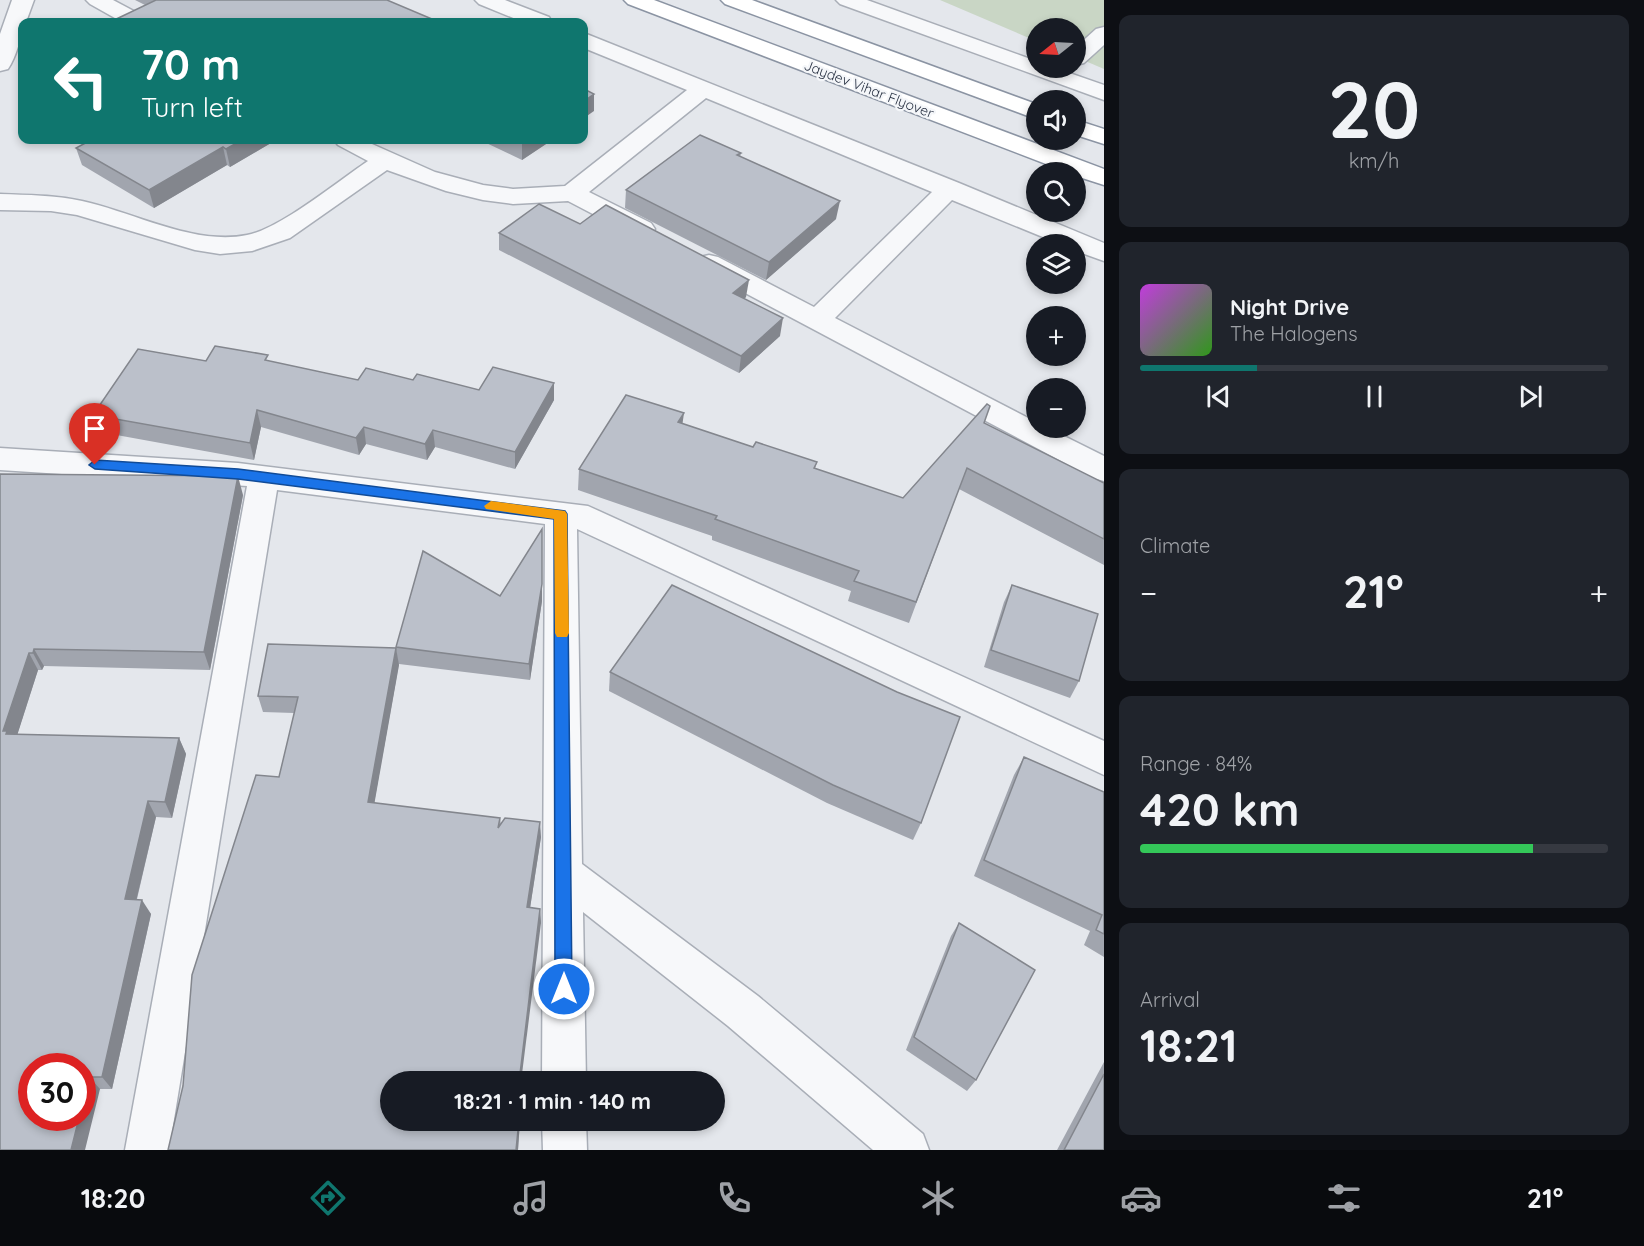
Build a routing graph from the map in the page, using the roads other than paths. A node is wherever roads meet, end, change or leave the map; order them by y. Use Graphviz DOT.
graph roads {
  1 [pos="23,0"];
  2 [pos="97,0"];
  3 [pos="486,0"];
  4 [pos="634,0"];
  5 [pos="732,0"];
  6 [pos="847,0"];
  7 [pos="130,18"];
  8 [pos="531,18"];
  9 [pos="1104,34"];
  10 [pos="588,42"];
  11 [pos="1086,49"];
  12 [pos="1026,60"];
  13 [pos="0,64"];
  14 [pos="1074,78"];
  15 [pos="703,88"];
  16 [pos="1104,93"];
  17 [pos="1026,108"];
  18 [pos="1086,131"];
  19 [pos="1104,137"];
  20 [pos="353,144"];
  21 [pos="384,161"];
  22 [pos="1104,178"];
  23 [pos="950,188"];
  24 [pos="572,193"];
  25 [pos="0,202"];
  26 [pos="1104,253"];
  27 [pos="818,319"];
  28 [pos="0,459"];
  29 [pos="1104,470"];
  30 [pos="264,477"];
  31 [pos="561,514"];
  32 [pos="1104,759"];
  33 [pos="563,873"];
  34 [pos="564,1071"];
  35 [pos="564,1131"];
  36 [pos="147,1150"];
  37 [pos="564,1150"];
  38 [pos="907,1150"];
  1 -- 13 [label="street"];
  2 -- 7 [label="street"];
  3 -- 8 [label="street"];
  4 -- 22 [label="highway, Jaydev Vihar Flyover"];
  5 -- 17 [label="highway"];
  6 -- 12 [label="street"];
  9 -- 11 [label="street"];
  10 -- 15 [label="street"];
  14 -- 16 [label="street"];
  15 -- 23 [label="street"];
  15 -- 24 [label="street"];
  18 -- 19 [label="highway"];
  20 -- 21 [label="street"];
  21 -- 24 [label="street"];
  21 -- 25 [label="street"];
  23 -- 26 [label="street"];
  23 -- 27 [label="street"];
  24 -- 27 [label="street"];
  27 -- 29 [label="street"];
  28 -- 30 [label="street"];
  30 -- 31 [label="street"];
  30 -- 36 [label="street"];
  31 -- 32 [label="street"];
  31 -- 33 [label="street"];
  33 -- 34 [label="street"];
  33 -- 38 [label="street"];
  35 -- 37 [label="street"];
}
